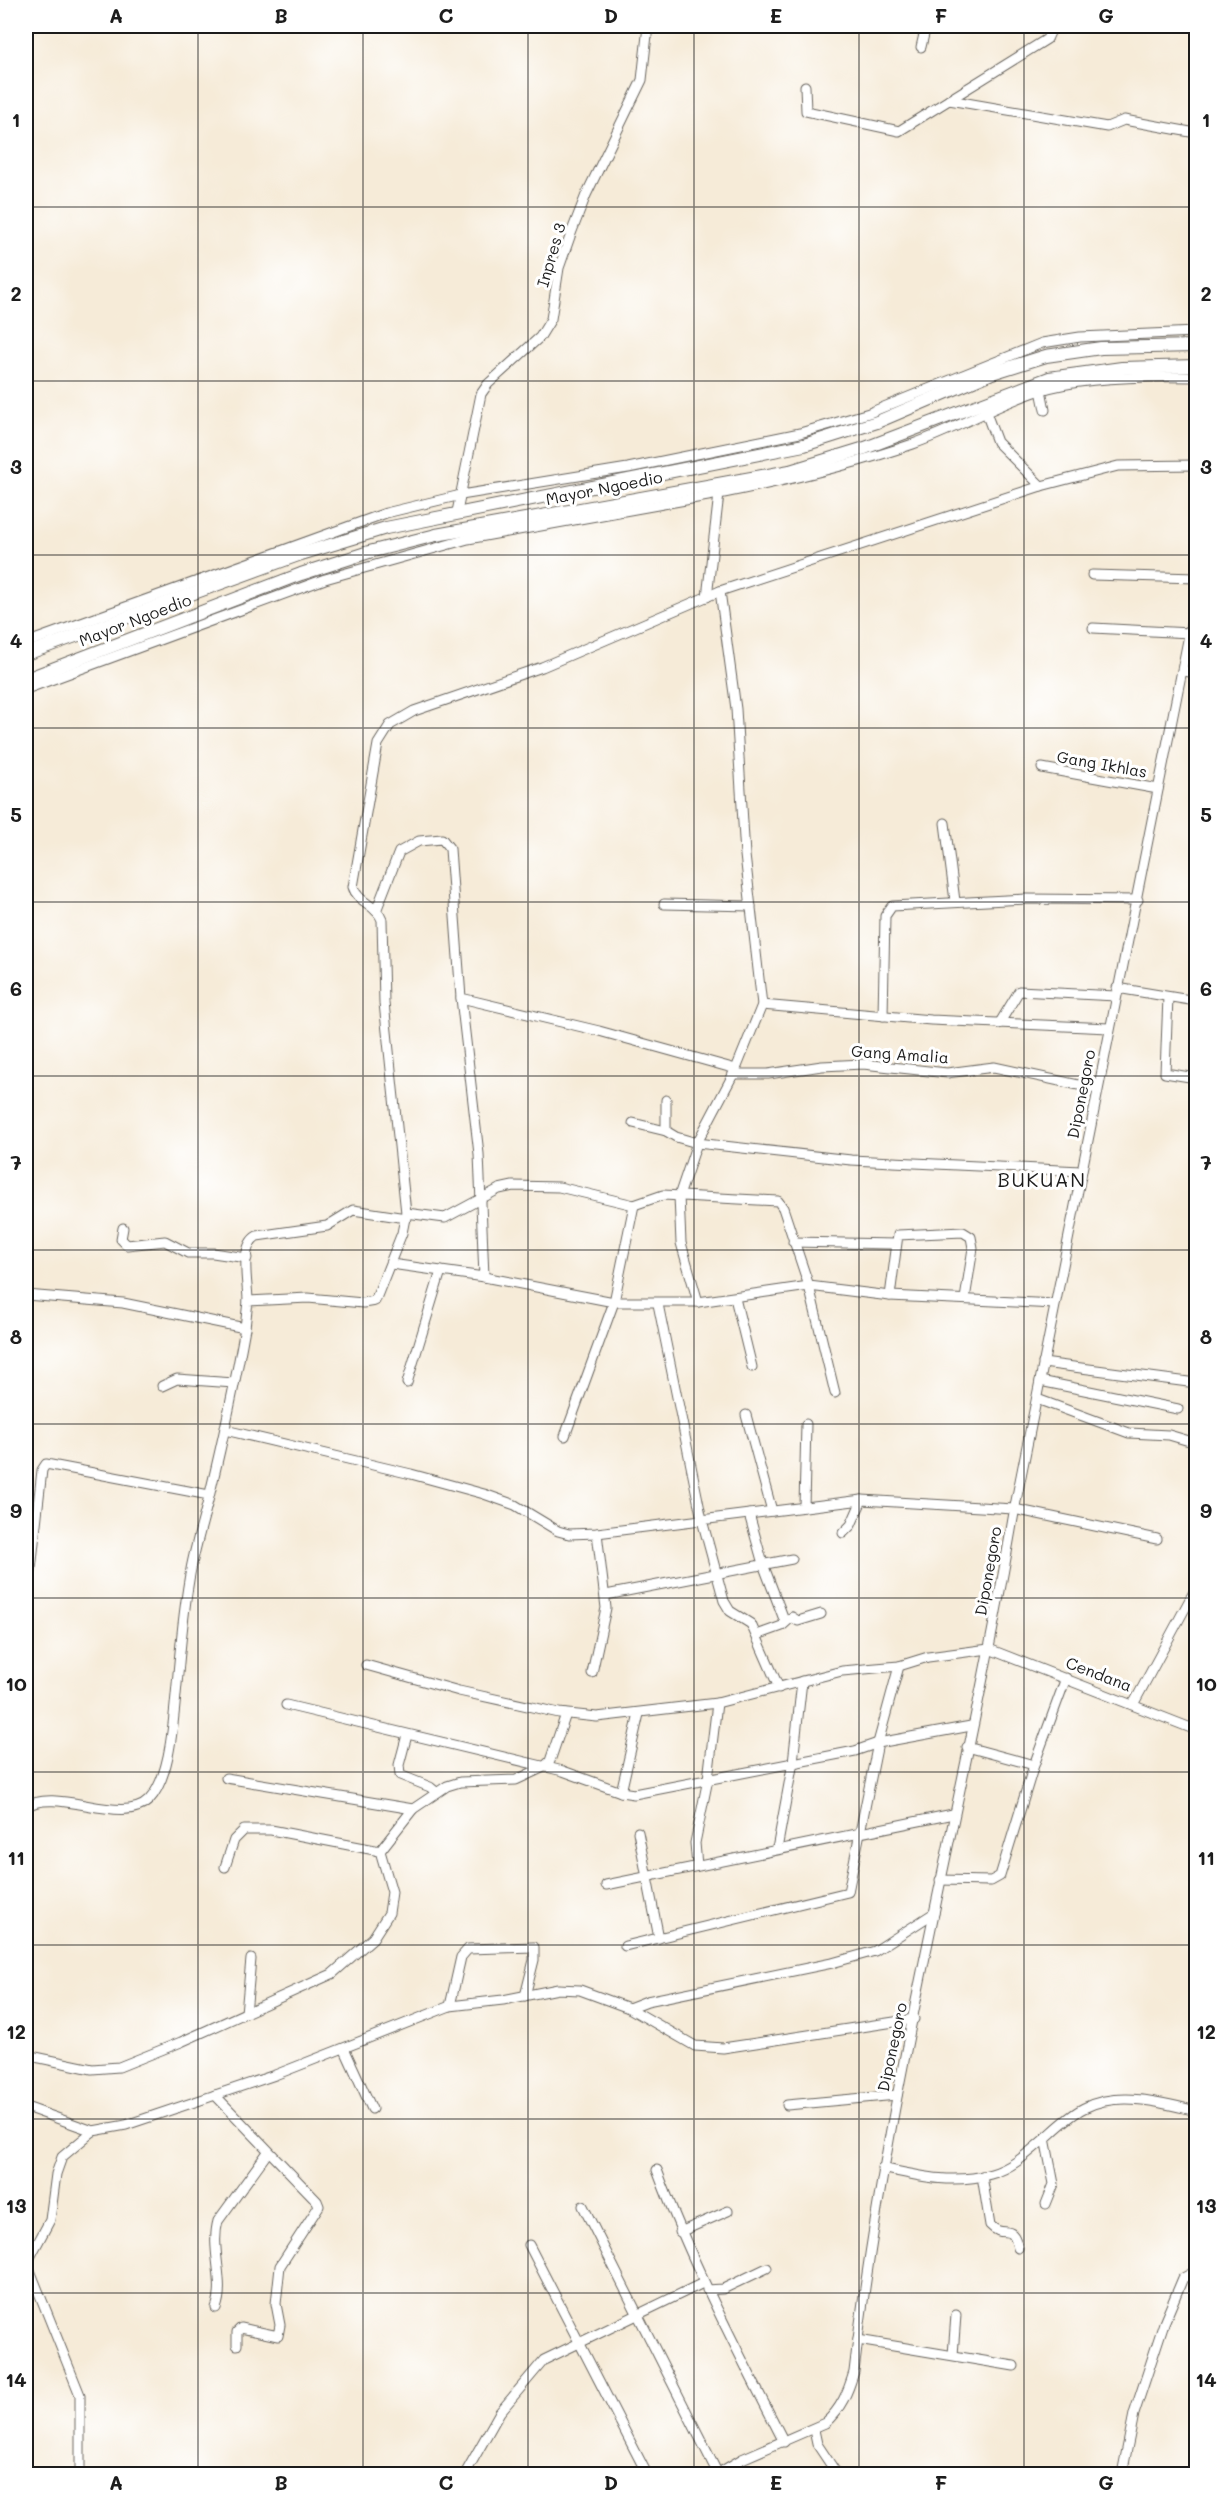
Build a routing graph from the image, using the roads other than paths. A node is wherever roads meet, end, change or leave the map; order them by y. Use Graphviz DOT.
graph roads {
  1 [pos="648,26"];
  2 [pos="926,26"];
  3 [pos="1053,26"];
  4 [pos="921,47"];
  5 [pos="805,86"];
  6 [pos="949,100"];
  7 [pos="1197,133"];
  8 [pos="1197,332"];
  9 [pos="1197,346"];
  10 [pos="1046,356"];
  11 [pos="1197,366"];
  12 [pos="1197,377"];
  13 [pos="1049,378"];
  14 [pos="986,413"];
  15 [pos="1197,465"];
  16 [pos="1041,486"];
  17 [pos="719,494"];
  18 [pos="460,495"];
  19 [pos="457,512"];
  20 [pos="1092,574"];
  21 [pos="1197,578"];
  22 [pos="720,591"];
  23 [pos="707,597"];
  24 [pos="1197,600"];
  25 [pos="1093,628"];
  26 [pos="1190,633"];
  27 [pos="26,643"];
  28 [pos="26,654"];
  29 [pos="1184,671"];
  30 [pos="1197,673"];
  31 [pos="26,679"];
  32 [pos="26,689"];
  33 [pos="1042,768"];
  34 [pos="1158,789"];
  35 [pos="945,823"];
  36 [pos="1138,900"];
  37 [pos="955,901"];
  38 [pos="664,904"];
  39 [pos="751,906"];
  40 [pos="376,911"];
  41 [pos="1117,992"];
  42 [pos="1168,997"];
  43 [pos="461,998"];
  44 [pos="1197,1001"];
  45 [pos="762,1005"];
  46 [pos="883,1016"];
  47 [pos="999,1024"];
  48 [pos="1110,1028"];
  49 [pos="735,1072"];
  50 [pos="1197,1078"];
  51 [pos="1097,1089"];
  52 [pos="666,1100"];
  53 [pos="633,1123"];
  54 [pos="666,1131"];
  55 [pos="697,1143"];
  56 [pos="1081,1171"];
  57 [pos="679,1196"];
  58 [pos="481,1197"];
  59 [pos="634,1205"];
  60 [pos="406,1215"];
  61 [pos="123,1227"];
  62 [pos="793,1242"];
  63 [pos="895,1244"];
  64 [pos="247,1257"];
  65 [pos="391,1264"];
  66 [pos="441,1271"];
  67 [pos="484,1277"];
  68 [pos="809,1286"];
  69 [pos="26,1295"];
  70 [pos="890,1296"];
  71 [pos="735,1298"];
  72 [pos="965,1299"];
  73 [pos="248,1301"];
  74 [pos="614,1302"];
  75 [pos="698,1302"];
  76 [pos="658,1304"];
  77 [pos="1055,1304"];
  78 [pos="245,1328"];
  79 [pos="1043,1363"];
  80 [pos="752,1367"];
  81 [pos="1040,1381"];
  82 [pos="234,1383"];
  83 [pos="407,1383"];
  84 [pos="1197,1383"];
  85 [pos="162,1386"];
  86 [pos="835,1393"];
  87 [pos="1037,1398"];
  88 [pos="1178,1408"];
  89 [pos="746,1415"];
  90 [pos="806,1424"];
  91 [pos="225,1431"];
  92 [pos="565,1436"];
  93 [pos="1197,1443"];
  94 [pos="209,1496"];
  95 [pos="862,1500"];
  96 [pos="804,1507"];
  97 [pos="1014,1509"];
  98 [pos="772,1511"];
  99 [pos="749,1514"];
  100 [pos="702,1520"];
  101 [pos="597,1533"];
  102 [pos="843,1533"];
  103 [pos="1157,1539"];
  104 [pos="792,1558"];
  105 [pos="763,1564"];
  106 [pos="717,1573"];
  107 [pos="1197,1588"];
  108 [pos="606,1595"];
  109 [pos="821,1614"];
  110 [pos="26,1616"];
  111 [pos="785,1622"];
  112 [pos="757,1635"];
  113 [pos="989,1649"];
  114 [pos="366,1665"];
  115 [pos="899,1666"];
  116 [pos="592,1674"];
  117 [pos="1066,1677"];
  118 [pos="802,1681"];
  119 [pos="779,1688"];
  120 [pos="717,1703"];
  121 [pos="1134,1704"];
  122 [pos="286,1705"];
  123 [pos="566,1714"];
  124 [pos="639,1714"];
  125 [pos="971,1726"];
  126 [pos="1195,1727"];
  127 [pos="407,1735"];
  128 [pos="878,1743"];
  129 [pos="967,1747"];
  130 [pos="793,1762"];
  131 [pos="1034,1765"];
  132 [pos="544,1767"];
  133 [pos="226,1778"];
  134 [pos="708,1779"];
  135 [pos="436,1792"];
  136 [pos="621,1792"];
  137 [pos="26,1807"];
  138 [pos="413,1809"];
  139 [pos="953,1814"];
  140 [pos="638,1832"];
  141 [pos="861,1832"];
  142 [pos="777,1849"];
  143 [pos="380,1851"];
  144 [pos="697,1866"];
  145 [pos="225,1867"];
  146 [pos="645,1876"];
  147 [pos="940,1880"];
  148 [pos="606,1885"];
  149 [pos="934,1913"];
  150 [pos="659,1938"];
  151 [pos="625,1946"];
  152 [pos="250,1959"];
  153 [pos="525,1996"];
  154 [pos="450,2006"];
  155 [pos="629,2008"];
  156 [pos="246,2013"];
  157 [pos="914,2019"];
  158 [pos="345,2050"];
  159 [pos="26,2055"];
  160 [pos="215,2095"];
  161 [pos="897,2095"];
  162 [pos="788,2105"];
  163 [pos="26,2107"];
  164 [pos="372,2109"];
  165 [pos="1197,2111"];
  166 [pos="93,2131"];
  167 [pos="1045,2139"];
  168 [pos="268,2152"];
  169 [pos="882,2168"];
  170 [pos="657,2170"];
  171 [pos="982,2176"];
  172 [pos="1046,2204"];
  173 [pos="583,2206"];
  174 [pos="728,2211"];
  175 [pos="680,2232"];
  176 [pos="530,2245"];
  177 [pos="1018,2248"];
  178 [pos="26,2263"];
  179 [pos="767,2268"];
  180 [pos="1197,2271"];
  181 [pos="705,2287"];
  182 [pos="216,2308"];
  183 [pos="640,2315"];
  184 [pos="956,2315"];
  185 [pos="858,2340"];
  186 [pos="577,2342"];
  187 [pos="237,2345"];
  188 [pos="953,2355"];
  189 [pos="1014,2366"];
  190 [pos="814,2430"];
  191 [pos="784,2442"];
  192 [pos="718,2474"];
  193 [pos="80,2475"];
  194 [pos="465,2475"];
  195 [pos="647,2475"];
  196 [pos="837,2475"];
  197 [pos="1122,2475"];
  1 -- 18 [label="street, Inpres 3"];
  2 -- 4 [label="street"];
  3 -- 6 [label="street"];
  5 -- 6 [label="street"];
  6 -- 7 [label="street"];
  8 -- 18 [label="street"];
  9 -- 10 [label="street, Mayor Ngoedio"];
  10 -- 13 [label="street"];
  10 -- 19 [label="street, Mayor Ngoedio"];
  11 -- 13 [label="street, Mayor Ngoedio"];
  12 -- 14 [label="street"];
  13 -- 31 [label="street, Mayor Ngoedio"];
  14 -- 16 [label="street"];
  14 -- 17 [label="street"];
  15 -- 16 [label="street"];
  16 -- 22 [label="street"];
  17 -- 23 [label="street"];
  17 -- 32 [label="street"];
  18 -- 19 [label="street, Inpres 3"];
  18 -- 27 [label="street"];
  19 -- 28 [label="street, Mayor Ngoedio"];
  20 -- 21 [label="street"];
  22 -- 23 [label="street"];
  22 -- 39 [label="street"];
  23 -- 40 [label="street"];
  24 -- 26 [label="street, Diponegoro"];
  25 -- 26 [label="street"];
  26 -- 29 [label="street, Diponegoro"];
  29 -- 30 [label="street"];
  29 -- 34 [label="street, Diponegoro"];
  33 -- 34 [label="street, Gang Ikhlas"];
  34 -- 36 [label="street, Diponegoro"];
  35 -- 37 [label="street"];
  36 -- 37 [label="street"];
  36 -- 41 [label="street, Diponegoro"];
  37 -- 46 [label="street"];
  38 -- 39 [label="street"];
  39 -- 45 [label="street"];
  40 -- 43 [label="street"];
  40 -- 60 [label="street"];
  41 -- 42 [label="street"];
  41 -- 47 [label="street"];
  41 -- 48 [label="street, Diponegoro"];
  42 -- 44 [label="street"];
  42 -- 50 [label="street"];
  43 -- 49 [label="street, Gang Amalia"];
  43 -- 58 [label="street"];
  45 -- 46 [label="street"];
  45 -- 49 [label="street"];
  46 -- 47 [label="street"];
  47 -- 48 [label="street"];
  48 -- 51 [label="street, Diponegoro"];
  49 -- 51 [label="street, Gang Amalia"];
  49 -- 55 [label="street"];
  51 -- 56 [label="street, Diponegoro"];
  52 -- 54 [label="street"];
  53 -- 54 [label="street"];
  54 -- 55 [label="street"];
  55 -- 56 [label="street"];
  55 -- 57 [label="street"];
  56 -- 77 [label="street, Diponegoro"];
  57 -- 59 [label="street"];
  57 -- 62 [label="street"];
  57 -- 75 [label="street"];
  58 -- 59 [label="street"];
  58 -- 60 [label="street"];
  58 -- 67 [label="street"];
  59 -- 74 [label="street"];
  60 -- 64 [label="street"];
  60 -- 65 [label="street"];
  61 -- 64 [label="street"];
  62 -- 63 [label="street"];
  62 -- 68 [label="street"];
  63 -- 70 [label="street"];
  63 -- 72 [label="street"];
  64 -- 73 [label="street"];
  65 -- 66 [label="street"];
  65 -- 73 [label="street"];
  66 -- 67 [label="street"];
  66 -- 83 [label="street"];
  67 -- 74 [label="street"];
  68 -- 70 [label="street"];
  68 -- 71 [label="street"];
  68 -- 86 [label="street"];
  69 -- 78 [label="street"];
  70 -- 72 [label="street"];
  71 -- 75 [label="street"];
  71 -- 80 [label="street"];
  72 -- 77 [label="street"];
  73 -- 78 [label="street"];
  74 -- 76 [label="street"];
  74 -- 92 [label="street"];
  75 -- 76 [label="street"];
  76 -- 100 [label="street"];
  77 -- 79 [label="street, Diponegoro"];
  78 -- 82 [label="street"];
  79 -- 81 [label="street, Diponegoro"];
  79 -- 84 [label="street"];
  81 -- 87 [label="street, Diponegoro"];
  81 -- 88 [label="street"];
  82 -- 85 [label="street"];
  82 -- 91 [label="street"];
  87 -- 93 [label="street"];
  87 -- 97 [label="street, Diponegoro"];
  89 -- 98 [label="street"];
  90 -- 96 [label="street"];
  91 -- 94 [label="street"];
  91 -- 101 [label="street"];
  94 -- 110 [label="street"];
  94 -- 137 [label="street"];
  95 -- 96 [label="street"];
  95 -- 97 [label="street"];
  95 -- 102 [label="street"];
  96 -- 98 [label="street"];
  97 -- 103 [label="street"];
  97 -- 113 [label="street, Diponegoro"];
  98 -- 99 [label="street"];
  99 -- 100 [label="street"];
  99 -- 105 [label="street"];
  100 -- 101 [label="street"];
  100 -- 106 [label="street"];
  101 -- 108 [label="street"];
  104 -- 105 [label="street"];
  105 -- 106 [label="street"];
  105 -- 111 [label="street"];
  106 -- 108 [label="street"];
  106 -- 112 [label="street"];
  107 -- 121 [label="street"];
  108 -- 116 [label="street"];
  109 -- 111 [label="street"];
  111 -- 112 [label="street"];
  112 -- 119 [label="street"];
  113 -- 115 [label="street"];
  113 -- 117 [label="street, Cendana"];
  113 -- 125 [label="street, Diponegoro"];
  114 -- 123 [label="street"];
  115 -- 118 [label="street"];
  115 -- 128 [label="street"];
  117 -- 121 [label="street, Cendana"];
  117 -- 131 [label="street"];
  118 -- 119 [label="street"];
  118 -- 130 [label="street"];
  119 -- 120 [label="street"];
  120 -- 124 [label="street"];
  120 -- 134 [label="street"];
  121 -- 126 [label="street, Cendana"];
  122 -- 127 [label="street"];
  123 -- 124 [label="street"];
  123 -- 132 [label="street"];
  124 -- 136 [label="street"];
  125 -- 128 [label="street"];
  125 -- 129 [label="street, Diponegoro"];
  127 -- 132 [label="street"];
  127 -- 135 [label="street"];
  128 -- 130 [label="street"];
  128 -- 141 [label="street"];
  129 -- 131 [label="street"];
  129 -- 139 [label="street, Diponegoro"];
  130 -- 134 [label="street"];
  130 -- 142 [label="street"];
  131 -- 147 [label="street"];
  132 -- 135 [label="street"];
  132 -- 136 [label="street"];
  133 -- 138 [label="street"];
  134 -- 136 [label="street"];
  134 -- 144 [label="street"];
  135 -- 138 [label="street"];
  138 -- 143 [label="street"];
  139 -- 141 [label="street"];
  139 -- 147 [label="street, Diponegoro"];
  140 -- 146 [label="street"];
  141 -- 142 [label="street"];
  141 -- 150 [label="street"];
  142 -- 144 [label="street"];
  143 -- 145 [label="street"];
  143 -- 156 [label="street"];
  144 -- 146 [label="street"];
  146 -- 148 [label="street"];
  146 -- 150 [label="street"];
  147 -- 149 [label="street, Diponegoro"];
  149 -- 155 [label="street"];
  149 -- 157 [label="street, Diponegoro"];
  150 -- 151 [label="street"];
  152 -- 156 [label="street"];
  153 -- 154 [label="street"];
  153 -- 154 [label="street"];
  153 -- 155 [label="street"];
  154 -- 158 [label="street"];
  155 -- 157 [label="street"];
  156 -- 159 [label="street"];
  157 -- 161 [label="street, Diponegoro"];
  158 -- 160 [label="street"];
  158 -- 164 [label="street"];
  160 -- 166 [label="street"];
  160 -- 168 [label="street"];
  161 -- 162 [label="street"];
  161 -- 169 [label="street, Diponegoro"];
  163 -- 166 [label="street"];
  165 -- 167 [label="street"];
  166 -- 178 [label="street"];
  167 -- 171 [label="street"];
  167 -- 172 [label="street"];
  168 -- 182 [label="street"];
  168 -- 187 [label="street"];
  169 -- 171 [label="street"];
  169 -- 185 [label="street, Diponegoro"];
  170 -- 175 [label="street"];
  171 -- 177 [label="street"];
  173 -- 183 [label="street"];
  174 -- 175 [label="street"];
  175 -- 181 [label="street"];
  176 -- 186 [label="street"];
  178 -- 193 [label="street"];
  179 -- 181 [label="street"];
  180 -- 197 [label="street"];
  181 -- 183 [label="street"];
  181 -- 191 [label="street"];
  183 -- 186 [label="street"];
  183 -- 192 [label="street"];
  184 -- 188 [label="street"];
  185 -- 188 [label="street"];
  185 -- 190 [label="street, Diponegoro"];
  186 -- 194 [label="street"];
  186 -- 195 [label="street"];
  188 -- 189 [label="street"];
  190 -- 191 [label="street, Diponegoro"];
  190 -- 196 [label="street"];
  191 -- 192 [label="street, Diponegoro"];
}
